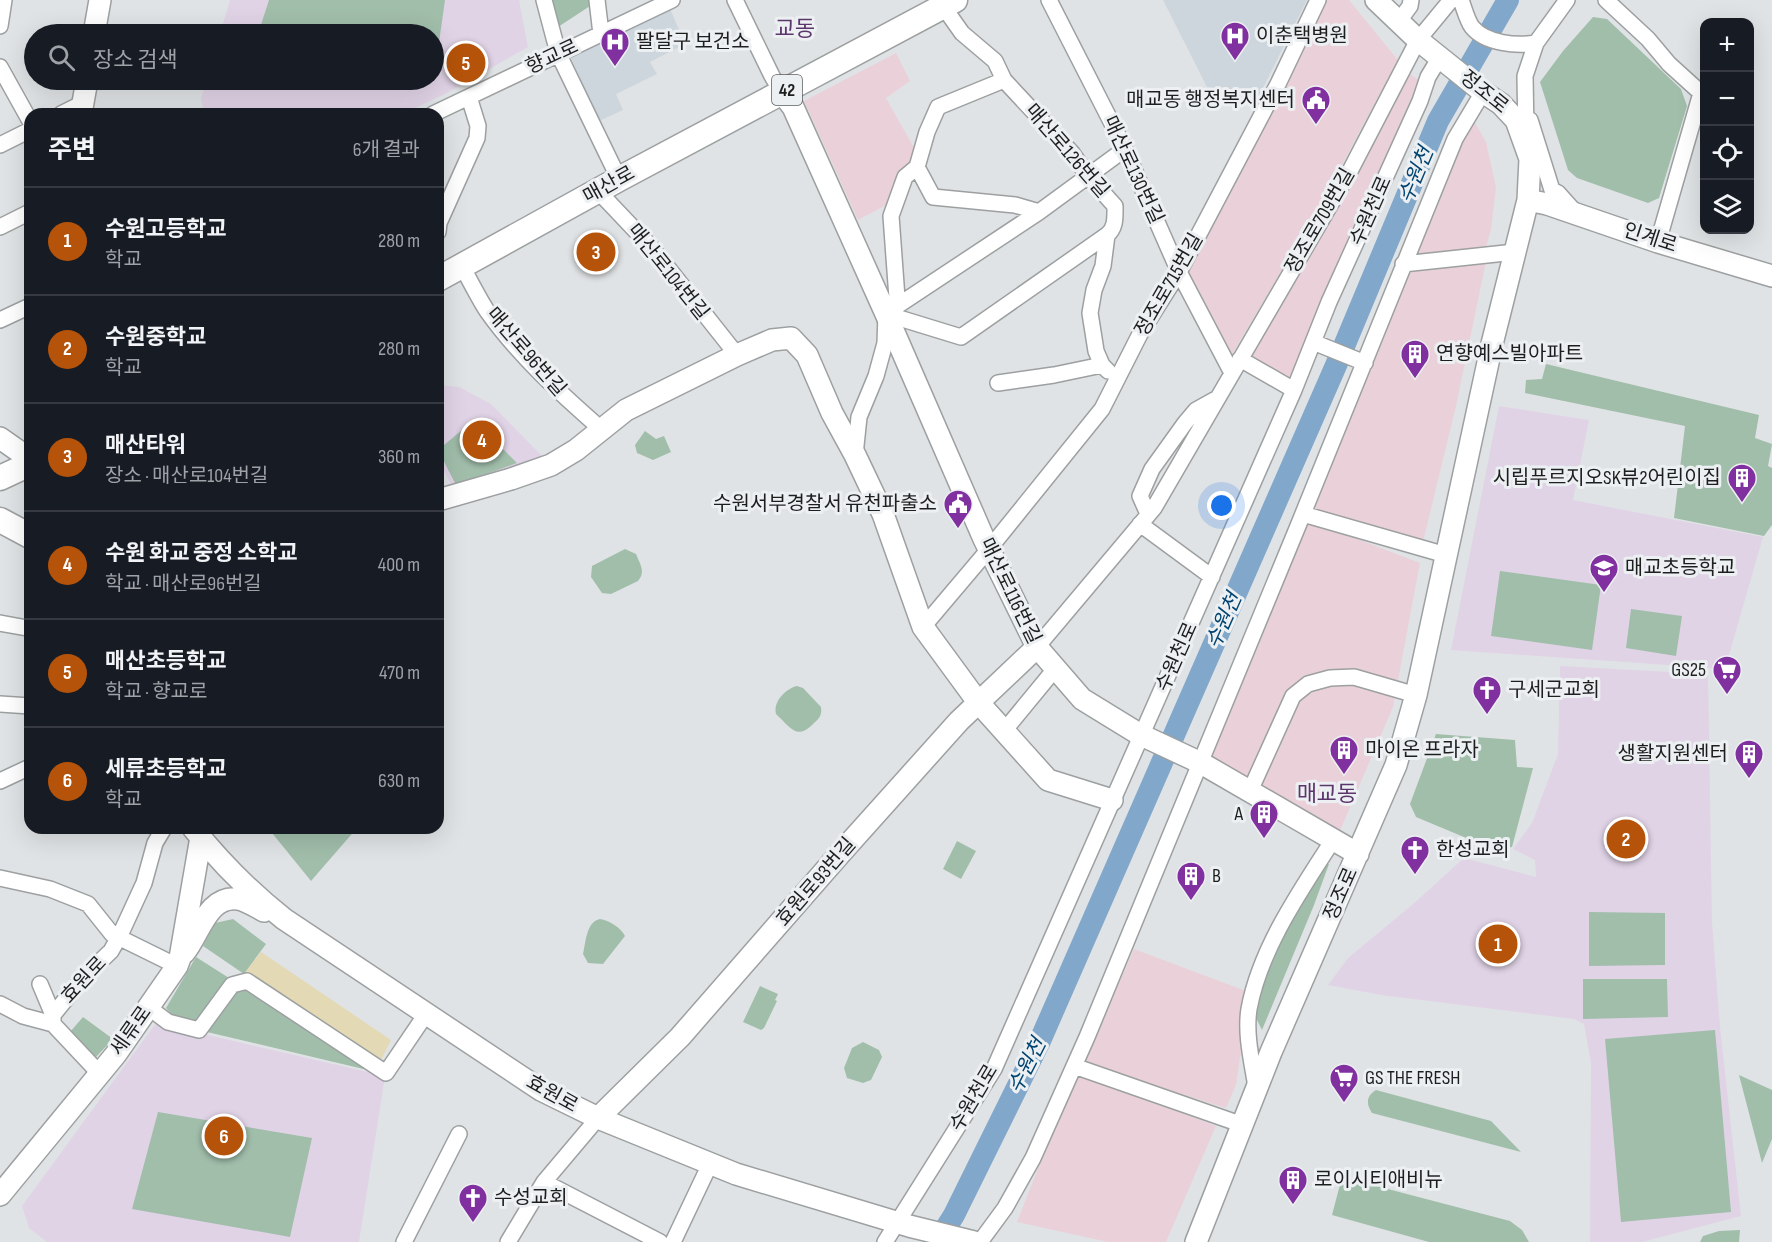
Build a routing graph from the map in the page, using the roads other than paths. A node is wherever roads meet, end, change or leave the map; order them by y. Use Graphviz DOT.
graph roads {
  1 [pos="4,0"];
  2 [pos="100,0"];
  3 [pos="544,0"];
  4 [pos="597,0"];
  5 [pos="672,0"];
  6 [pos="735,0"];
  7 [pos="1049,0"];
  8 [pos="1318,0"];
  9 [pos="1376,0"];
  10 [pos="1411,0"];
  11 [pos="1451,0"];
  12 [pos="1461,0"];
  13 [pos="1567,0"];
  14 [pos="1606,0"];
  15 [pos="949,3"];
  16 [pos="1399,21"];
  17 [pos="96,24"];
  18 [pos="0,26"];
  19 [pos="601,34"];
  20 [pos="1418,40"];
  21 [pos="1536,43"];
  22 [pos="558,53"];
  23 [pos="1443,58"];
  24 [pos="0,67"];
  25 [pos="1004,80"];
  26 [pos="85,90"];
  27 [pos="1481,90"];
  28 [pos="782,93"];
  29 [pos="469,97"];
  30 [pos="1526,107"];
  31 [pos="82,108"];
  32 [pos="444,109"];
  33 [pos="24,110"];
  34 [pos="24,133"];
  35 [pos="1526,143"];
  36 [pos="0,145"];
  37 [pos="1125,149"];
  38 [pos="917,167"];
  39 [pos="1088,176"];
  40 [pos="619,178"];
  41 [pos="598,191"];
  42 [pos="1528,200"];
  43 [pos="444,212"];
  44 [pos="1039,212"];
  45 [pos="1577,214"];
  46 [pos="24,215"];
  47 [pos="0,227"];
  48 [pos="1107,235"];
  49 [pos="1658,242"];
  50 [pos="1515,252"];
  51 [pos="1403,264"];
  52 [pos="462,266"];
  53 [pos="1179,272"];
  54 [pos="444,276"];
  55 [pos="1772,276"];
  56 [pos="24,309"];
  57 [pos="886,314"];
  58 [pos="0,320"];
  59 [pos="1313,342"];
  60 [pos="736,355"];
  61 [pos="1240,359"];
  62 [pos="1365,363"];
  63 [pos="1102,365"];
  64 [pos="1232,373"];
  65 [pos="1116,379"];
  66 [pos="998,383"];
  67 [pos="1294,390"];
  68 [pos="601,429"];
  69 [pos="0,438"];
  70 [pos="24,455"];
  71 [pos="855,456"];
  72 [pos="24,467"];
  73 [pos="0,478"];
  74 [pos="444,498"];
  75 [pos="1303,514"];
  76 [pos="1144,519"];
  77 [pos="0,520"];
  78 [pos="24,533"];
  79 [pos="989,549"];
  80 [pos="1446,555"];
  81 [pos="1212,577"];
  82 [pos="0,623"];
  83 [pos="24,627"];
  84 [pos="923,627"];
  85 [pos="1036,647"];
  86 [pos="1055,669"];
  87 [pos="1416,695"];
  88 [pos="978,702"];
  89 [pos="0,704"];
  90 [pos="24,706"];
  91 [pos="1004,731"];
  92 [pos="1144,737"];
  93 [pos="1196,762"];
  94 [pos="24,770"];
  95 [pos="0,781"];
  96 [pos="1250,791"];
  97 [pos="1112,800"];
  98 [pos="160,834"];
  99 [pos="197,834"];
  100 [pos="198,834"];
  101 [pos="1333,840"];
  102 [pos="1358,854"];
  103 [pos="0,878"];
  104 [pos="284,919"];
  105 [pos="179,962"];
  106 [pos="40,984"];
  107 [pos="0,1004"];
  108 [pos="148,1007"];
  109 [pos="426,1014"];
  110 [pos="53,1020"];
  111 [pos="1074,1066"];
  112 [pos="100,1074"];
  113 [pos="1256,1090"];
  114 [pos="598,1118"];
  115 [pos="1243,1125"];
  116 [pos="459,1134"];
  117 [pos="710,1164"];
  118 [pos="544,1182"];
  119 [pos="0,1195"];
  120 [pos="904,1224"];
  121 [pos="972,1241"];
  122 [pos="404,1242"];
  123 [pos="508,1242"];
  124 [pos="660,1242"];
  125 [pos="673,1242"];
  126 [pos="885,1242"];
  127 [pos="1196,1242"];
  1 -- 18 [label="street"];
  2 -- 17 [label="street"];
  3 -- 22 [label="street"];
  4 -- 19 [label="street"];
  5 -- 19 [label="street, 향교로"];
  6 -- 28 [label="street"];
  7 -- 37 [label="street, 매산로130번길"];
  8 -- 53 [label="street, 정조로715번길"];
  9 -- 16 [label="street, 정조로"];
  10 -- 16 [label="street"];
  11 -- 20 [label="street"];
  12 -- 21 [label="street"];
  13 -- 21 [label="street"];
  14 -- 49 [label="street"];
  15 -- 25 [label="street, 매산로126번길"];
  15 -- 28 [label="main road, 매산로 / 42"];
  16 -- 20 [label="street, 정조로"];
  19 -- 22 [label="street, 향교로"];
  20 -- 23 [label="street, 정조로"];
  20 -- 61 [label="street, 정조로709번길"];
  21 -- 30 [label="street"];
  22 -- 29 [label="street, 향교로"];
  22 -- 40 [label="street"];
  23 -- 27 [label="street, 정조로"];
  23 -- 59 [label="street, 수원천로"];
  24 -- 33 [label="street"];
  25 -- 38 [label="street"];
  25 -- 39 [label="street, 매산로126번길"];
  26 -- 31 [label="street"];
  27 -- 35 [label="street, 정조로"];
  27 -- 51 [label="street"];
  28 -- 40 [label="main road, 매산로 / 42"];
  28 -- 57 [label="street, 매산로116번길"];
  29 -- 32 [label="street, 향교로"];
  29 -- 43 [label="street"];
  30 -- 35 [label="street"];
  30 -- 45 [label="street"];
  34 -- 36 [label="street"];
  35 -- 42 [label="street, 정조로"];
  37 -- 39 [label="street"];
  37 -- 53 [label="street, 매산로130번길"];
  38 -- 44 [label="street"];
  38 -- 57 [label="street, 매산로116번길"];
  39 -- 44 [label="street"];
  39 -- 48 [label="street, 매산로126번길"];
  40 -- 41 [label="main road, 매산로 / 42"];
  41 -- 52 [label="main road, 매산로 / 42"];
  41 -- 60 [label="street, 매산로104번길"];
  42 -- 45 [label="street, 인계로"];
  42 -- 50 [label="street, 정조로"];
  44 -- 57 [label="street"];
  45 -- 49 [label="street, 인계로"];
  46 -- 47 [label="street"];
  48 -- 57 [label="street"];
  48 -- 63 [label="street, 매산로126번길"];
  49 -- 55 [label="street, 인계로"];
  50 -- 51 [label="street"];
  50 -- 80 [label="street, 정조로"];
  51 -- 62 [label="street"];
  52 -- 54 [label="main road, 매산로 / 42"];
  52 -- 68 [label="street, 매산로96번길"];
  53 -- 64 [label="street, 매산로130번길"];
  53 -- 65 [label="street, 정조로715번길"];
  56 -- 58 [label="street"];
  57 -- 71 [label="street, 매산로116번길"];
  57 -- 79 [label="street, 매산로116번길"];
  59 -- 62 [label="street"];
  59 -- 67 [label="street, 수원천로"];
  60 -- 68 [label="street"];
  60 -- 71 [label="street"];
  61 -- 64 [label="street, 정조로709번길"];
  61 -- 67 [label="street"];
  62 -- 75 [label="street"];
  63 -- 65 [label="street"];
  63 -- 66 [label="street"];
  64 -- 76 [label="street, 정조로709번길"];
  65 -- 79 [label="street, 정조로715번길"];
  67 -- 81 [label="street, 수원천로"];
  68 -- 74 [label="street"];
  69 -- 70 [label="street"];
  71 -- 84 [label="street"];
  72 -- 73 [label="main road"];
  75 -- 80 [label="street"];
  75 -- 93 [label="street"];
  76 -- 81 [label="street"];
  76 -- 85 [label="street, 정조로709번길"];
  77 -- 78 [label="main road"];
  79 -- 84 [label="street, 정조로715번길"];
  79 -- 85 [label="street, 매산로116번길"];
  80 -- 87 [label="street, 정조로"];
  81 -- 92 [label="street, 수원천로"];
  82 -- 83 [label="street"];
  84 -- 88 [label="street"];
  85 -- 86 [label="street, 매산로116번길"];
  85 -- 88 [label="street, 효원로93번길"];
  86 -- 91 [label="street"];
  86 -- 92 [label="street, 매산로116번길"];
  87 -- 96 [label="street"];
  87 -- 102 [label="street, 정조로"];
  88 -- 91 [label="street"];
  88 -- 114 [label="street, 효원로93번길"];
  89 -- 90 [label="street"];
  91 -- 97 [label="street"];
  92 -- 93 [label="street, 매산로116번길"];
  92 -- 97 [label="street, 수원천로"];
  93 -- 96 [label="street, 매산로116번길"];
  93 -- 111 [label="street"];
  94 -- 95 [label="street"];
  96 -- 101 [label="street, 매산로116번길"];
  97 -- 120 [label="street, 수원천로"];
  98 -- 110 [label="street, 효원로"];
  99 -- 105 [label="street, 세류로"];
  100 -- 104 [label="street, 효원로"];
  101 -- 102 [label="street, 매산로116번길"];
  101 -- 113 [label="street, 정조로"];
  102 -- 113 [label="street, 정조로"];
  103 -- 105 [label="street"];
  104 -- 105 [label="street"];
  104 -- 109 [label="street, 효원로"];
  105 -- 108 [label="street, 세류로"];
  106 -- 110 [label="street"];
  107 -- 110 [label="street"];
  108 -- 109 [label="street"];
  108 -- 112 [label="street, 세류로"];
  109 -- 114 [label="street, 효원로"];
  110 -- 112 [label="street"];
  111 -- 115 [label="street"];
  111 -- 121 [label="street"];
  112 -- 119 [label="street, 세류로"];
  113 -- 115 [label="street, 정조로"];
  114 -- 117 [label="street, 효원로"];
  114 -- 118 [label="street"];
  115 -- 127 [label="street, 정조로"];
  116 -- 122 [label="street"];
  117 -- 120 [label="street, 효원로"];
  117 -- 125 [label="street"];
  118 -- 123 [label="street"];
  118 -- 124 [label="street"];
  120 -- 121 [label="street, 효원로"];
  120 -- 126 [label="street, 수원천로"];
}
